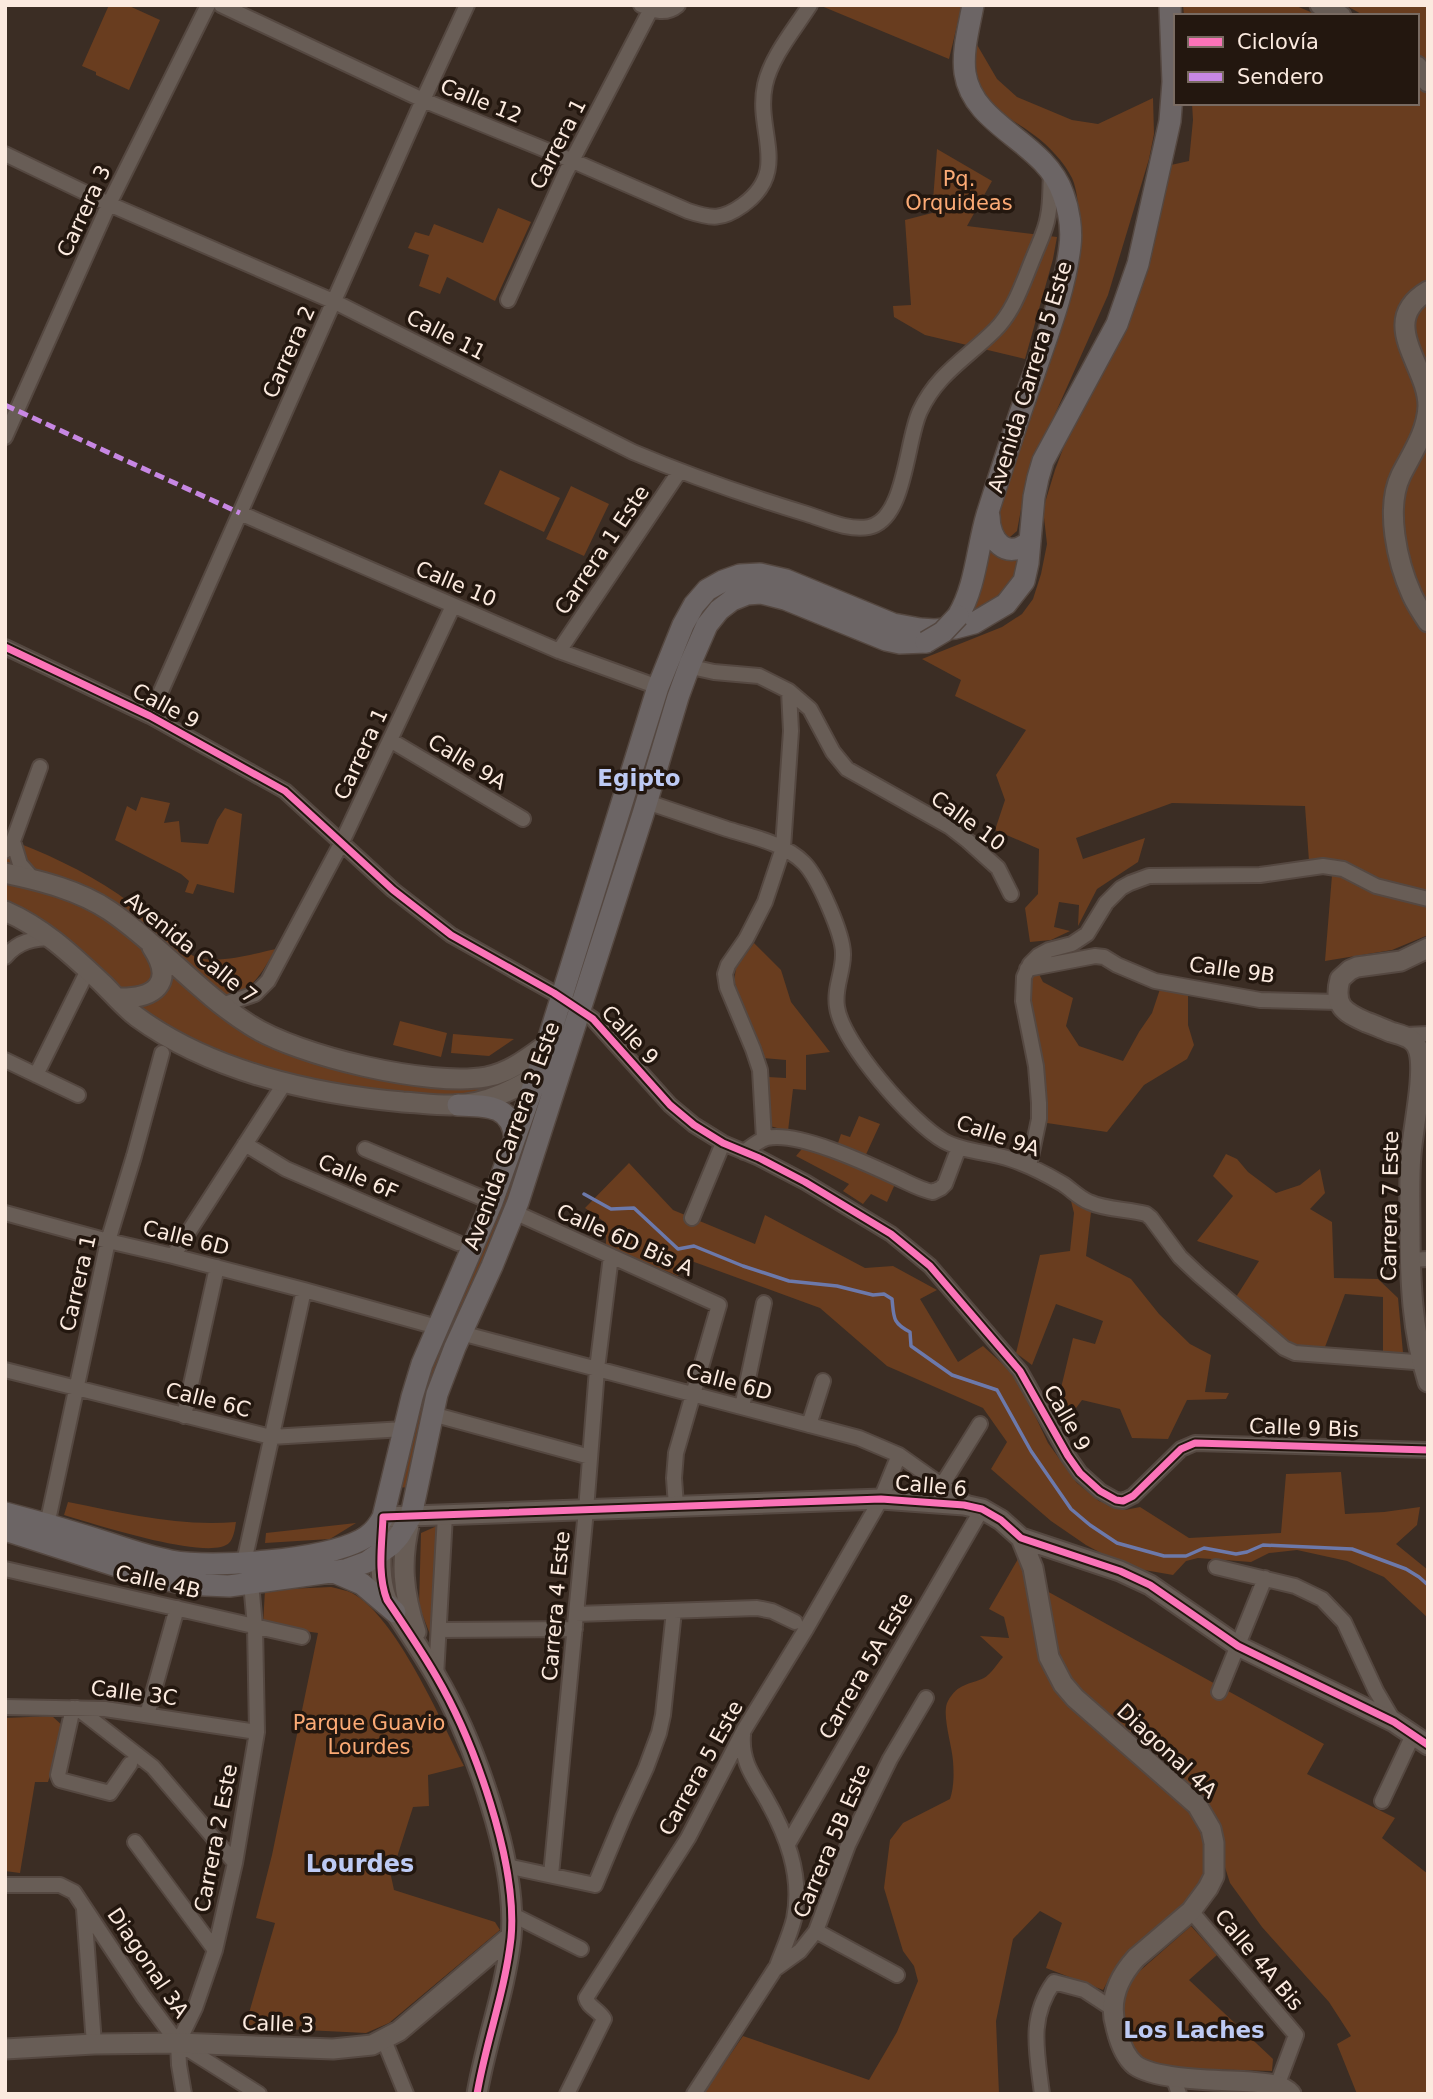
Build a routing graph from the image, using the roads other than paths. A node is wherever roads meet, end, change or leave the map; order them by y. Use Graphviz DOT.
graph roads {
  1 [pos="208,5"];
  2 [pos="221,5"];
  3 [pos="467,5"];
  4 [pos="810,5"];
  5 [pos="973,5"];
  6 [pos="1170,5"];
  7 [pos="1320,5"];
  8 [pos="646,7"];
  9 [pos="675,7"];
  10 [pos="1337,14"];
  11 [pos="423,100"];
  12 [pos="5,154"];
  13 [pos="573,161"];
  14 [pos="1051,170"];
  15 [pos="109,204"];
  16 [pos="1428,290"];
  17 [pos="508,300"];
  18 [pos="335,302"];
  19 [pos="5,437"];
  20 [pos="680,472"];
  21 [pos="989,510"];
  22 [pos="240,513"];
  23 [pos="1029,542"];
  24 [pos="734,587"];
  25 [pos="453,606"];
  26 [pos="1428,622"];
  27 [pos="930,636"];
  28 [pos="5,647"];
  29 [pos="559,651"];
  30 [pos="690,664"];
  31 [pos="658,687"];
  32 [pos="789,691"];
  33 [pos="150,716"];
  34 [pos="390,740"];
  35 [pos="40,767"];
  36 [pos="647,802"];
  37 [pos="523,819"];
  38 [pos="342,842"];
  39 [pos="9,846"];
  40 [pos="783,848"];
  41 [pos="5,873"];
  42 [pos="33,879"];
  43 [pos="1012,894"];
  44 [pos="1428,899"];
  45 [pos="5,911"];
  46 [pos="54,938"];
  47 [pos="147,941"];
  48 [pos="1428,948"];
  49 [pos="5,957"];
  50 [pos="1027,969"];
  51 [pos="88,970"];
  52 [pos="561,997"];
  53 [pos="117,998"];
  54 [pos="1338,1002"];
  55 [pos="222,1005"];
  56 [pos="580,1010"];
  57 [pos="1428,1034"];
  58 [pos="1405,1035"];
  59 [pos="546,1045"];
  60 [pos="162,1053"];
  61 [pos="565,1057"];
  62 [pos="5,1060"];
  63 [pos="36,1075"];
  64 [pos="537,1076"];
  65 [pos="284,1084"];
  66 [pos="78,1095"];
  67 [pos="458,1105"];
  68 [pos="515,1138"];
  69 [pos="764,1139"];
  70 [pos="723,1143"];
  71 [pos="245,1144"];
  72 [pos="959,1147"];
  73 [pos="365,1149"];
  74 [pos="744,1152"];
  75 [pos="1029,1166"];
  76 [pos="492,1202"];
  77 [pos="514,1212"];
  78 [pos="5,1213"];
  79 [pos="692,1218"];
  80 [pos="108,1241"];
  81 [pos="458,1243"];
  82 [pos="173,1256"];
  83 [pos="611,1256"];
  84 [pos="1419,1260"];
  85 [pos="217,1267"];
  86 [pos="304,1290"];
  87 [pos="764,1303"];
  88 [pos="437,1327"];
  89 [pos="461,1333"];
  90 [pos="1425,1362"];
  91 [pos="597,1369"];
  92 [pos="5,1370"];
  93 [pos="823,1381"];
  94 [pos="1428,1382"];
  95 [pos="76,1388"];
  96 [pos="692,1395"];
  97 [pos="742,1408"];
  98 [pos="432,1414"];
  99 [pos="184,1416"];
  100 [pos="980,1424"];
  101 [pos="810,1425"];
  102 [pos="404,1429"];
  103 [pos="271,1437"];
  104 [pos="1181,1449"];
  105 [pos="1428,1450"];
  106 [pos="899,1455"];
  107 [pos="590,1457"];
  108 [pos="942,1485"];
  109 [pos="881,1499"];
  110 [pos="676,1506"];
  111 [pos="977,1508"];
  112 [pos="586,1510"];
  113 [pos="5,1513"];
  114 [pos="445,1515"];
  115 [pos="411,1516"];
  116 [pos="383,1517"];
  117 [pos="47,1525"];
  118 [pos="5,1530"];
  119 [pos="1021,1538"];
  120 [pos="382,1553"];
  121 [pos="244,1562"];
  122 [pos="1216,1567"];
  123 [pos="5,1569"];
  124 [pos="334,1572"];
  125 [pos="1265,1578"];
  126 [pos="251,1583"];
  127 [pos="177,1608"];
  128 [pos="674,1611"];
  129 [pos="395,1612"];
  130 [pos="575,1622"];
  131 [pos="794,1622"];
  132 [pos="255,1626"];
  133 [pos="439,1630"];
  134 [pos="302,1637"];
  135 [pos="1238,1646"];
  136 [pos="432,1668"];
  137 [pos="1219,1692"];
  138 [pos="926,1698"];
  139 [pos="5,1707"];
  140 [pos="75,1708"];
  141 [pos="147,1715"];
  142 [pos="1394,1722"];
  143 [pos="744,1730"];
  144 [pos="257,1732"];
  145 [pos="1423,1738"];
  146 [pos="130,1764"];
  147 [pos="1382,1801"];
  148 [pos="135,1842"];
  149 [pos="788,1844"];
  150 [pos="235,1863"];
  151 [pos="507,1866"];
  152 [pos="551,1875"];
  153 [pos="5,1885"];
  154 [pos="84,1905"];
  155 [pos="1191,1911"];
  156 [pos="511,1914"];
  157 [pos="816,1931"];
  158 [pos="511,1936"];
  159 [pos="582,1949"];
  160 [pos="215,1951"];
  161 [pos="775,1969"];
  162 [pos="897,1975"];
  163 [pos="1113,2009"];
  164 [pos="384,2040"];
  165 [pos="178,2043"];
  166 [pos="94,2044"];
  167 [pos="5,2049"];
  168 [pos="1176,2085"];
  169 [pos="1284,2090"];
  170 [pos="184,2094"];
  171 [pos="259,2094"];
  172 [pos="406,2094"];
  173 [pos="477,2094"];
  174 [pos="567,2094"];
  175 [pos="694,2094"];
  176 [pos="1042,2094"];
  1 -- 15 [label="street, Carrera 3"];
  2 -- 11 [label="street, Calle 12"];
  3 -- 11 [label="street, Carrera 2"];
  4 -- 13 [label="street, Calle 12"];
  5 -- 14 [label="main road, Avenida Carrera 5 Este"];
  6 -- 23 [label="main road"];
  7 -- 10 [label="street"];
  8 -- 9 [label="street"];
  8 -- 13 [label="street, Carrera 1"];
  11 -- 13 [label="street, Calle 12"];
  11 -- 18 [label="street, Carrera 2"];
  12 -- 15 [label="street, Calle 11"];
  13 -- 17 [label="street, Carrera 1"];
  14 -- 20 [label="street, Calle 11"];
  14 -- 21 [label="main road, Avenida Carrera 5 Este"];
  15 -- 18 [label="street, Calle 11"];
  15 -- 19 [label="street, Carrera 3"];
  16 -- 26 [label="street"];
  18 -- 20 [label="street, Calle 11"];
  18 -- 22 [label="street, Carrera 2"];
  20 -- 29 [label="street, Carrera 1 Este"];
  21 -- 23 [label="main road"];
  21 -- 27 [label="main road, Avenida Carrera 5 Este, bridge"];
  22 -- 25 [label="street, Calle 10"];
  22 -- 33 [label="street, Carrera 2"];
  23 -- 27 [label="main road"];
  24 -- 27 [label="main road"];
  24 -- 30 [label="main road, Avenida Carrera 3 Este"];
  24 -- 31 [label="main road, Avenida Carrera 3 Este"];
  25 -- 29 [label="street, Calle 10"];
  25 -- 34 [label="street, Carrera 1"];
  28 -- 33 [label="street, Calle 9"];
  29 -- 31 [label="street, Calle 10"];
  30 -- 32 [label="street, Calle 10"];
  30 -- 36 [label="main road, Avenida Carrera 3 Este"];
  31 -- 52 [label="main road, Avenida Carrera 3 Este"];
  32 -- 40 [label="street"];
  32 -- 43 [label="street, Calle 10"];
  33 -- 38 [label="street, Calle 9"];
  34 -- 37 [label="street, Calle 9A"];
  34 -- 38 [label="street, Carrera 1"];
  35 -- 39 [label="street"];
  36 -- 40 [label="street, Calle 9A"];
  36 -- 56 [label="main road, Avenida Carrera 3 Este"];
  38 -- 52 [label="street, Calle 9"];
  38 -- 55 [label="street, Carrera 1"];
  39 -- 42 [label="street"];
  40 -- 69 [label="street"];
  40 -- 72 [label="street, Calle 9A"];
  41 -- 42 [label="street, Avenida Calle 7"];
  42 -- 47 [label="street, Avenida Calle 7"];
  44 -- 50 [label="street"];
  45 -- 46 [label="street"];
  46 -- 49 [label="street"];
  46 -- 51 [label="street"];
  47 -- 53 [label="street"];
  47 -- 55 [label="street, Avenida Calle 7"];
  48 -- 54 [label="street"];
  50 -- 54 [label="street, Calle 9B"];
  50 -- 75 [label="street"];
  51 -- 53 [label="street"];
  51 -- 63 [label="street"];
  52 -- 56 [label="street, Calle 9"];
  52 -- 59 [label="main road, Avenida Carrera 3 Este"];
  53 -- 65 [label="street"];
  54 -- 58 [label="street"];
  55 -- 59 [label="street, Avenida Calle 7"];
  56 -- 61 [label="main road, Avenida Carrera 3 Este"];
  56 -- 70 [label="street, Calle 9"];
  57 -- 58 [label="street"];
  58 -- 84 [label="street, Carrera 7 Este"];
  59 -- 64 [label="main road, Avenida Carrera 3 Este"];
  60 -- 80 [label="street, Carrera 1"];
  61 -- 64 [label="street"];
  61 -- 77 [label="main road, Avenida Carrera 3 Este"];
  62 -- 63 [label="street"];
  63 -- 66 [label="street"];
  64 -- 67 [label="street"];
  64 -- 68 [label="main road, Avenida Carrera 3 Este"];
  65 -- 67 [label="street"];
  65 -- 71 [label="street"];
  67 -- 68 [label="main road"];
  68 -- 76 [label="main road, Avenida Carrera 3 Este"];
  69 -- 72 [label="street"];
  69 -- 74 [label="street"];
  70 -- 74 [label="street, Calle 9"];
  70 -- 79 [label="street"];
  71 -- 81 [label="street, Calle 6F"];
  71 -- 82 [label="street"];
  72 -- 75 [label="street, Calle 9A"];
  73 -- 76 [label="street"];
  74 -- 104 [label="street, Calle 9"];
  75 -- 90 [label="street, Calle 9A"];
  76 -- 88 [label="main road, Avenida Carrera 3 Este"];
  77 -- 83 [label="street, Calle 6D Bis A"];
  77 -- 89 [label="main road, Avenida Carrera 3 Este"];
  78 -- 80 [label="street, Calle 6D"];
  80 -- 82 [label="street, Calle 6D"];
  80 -- 95 [label="street, Carrera 1"];
  82 -- 85 [label="street, Calle 6D"];
  83 -- 91 [label="street, Carrera 4 Este"];
  83 -- 96 [label="street, Calle 6D Bis A"];
  84 -- 90 [label="street, Carrera 7 Este"];
  85 -- 86 [label="street, Calle 6D"];
  85 -- 99 [label="street"];
  86 -- 88 [label="street, Calle 6D"];
  86 -- 103 [label="street"];
  87 -- 97 [label="street"];
  88 -- 102 [label="main road, Avenida Carrera 3 Este"];
  89 -- 91 [label="street, Calle 6D"];
  89 -- 98 [label="main road, Avenida Carrera 3 Este"];
  90 -- 94 [label="street, Carrera 7 Este"];
  91 -- 96 [label="street, Calle 6D"];
  91 -- 107 [label="street, Carrera 4 Este"];
  92 -- 95 [label="street, Calle 6C"];
  93 -- 101 [label="street"];
  95 -- 99 [label="street, Calle 6C"];
  95 -- 117 [label="street, Carrera 1"];
  96 -- 97 [label="street, Calle 6D"];
  96 -- 110 [label="street"];
  97 -- 101 [label="street, Calle 6D"];
  98 -- 107 [label="street"];
  98 -- 115 [label="main road, Avenida Carrera 3 Este"];
  99 -- 103 [label="street, Calle 6C"];
  100 -- 108 [label="street"];
  101 -- 106 [label="street, Calle 6D"];
  102 -- 103 [label="street, Calle 6C"];
  102 -- 116 [label="main road, Avenida Carrera 3 Este"];
  103 -- 121 [label="street"];
  104 -- 105 [label="street, Calle 9 Bis"];
  106 -- 108 [label="street, Calle 6D"];
  106 -- 109 [label="street, Carrera 5 Este"];
  107 -- 112 [label="street, Carrera 4 Este"];
  108 -- 111 [label="street, Calle 6D"];
  109 -- 110 [label="street, Calle 6"];
  109 -- 111 [label="street, Calle 6"];
  109 -- 143 [label="street, Carrera 5 Este"];
  110 -- 112 [label="street, Calle 6"];
  111 -- 119 [label="street, Calle 6"];
  111 -- 149 [label="street, Carrera 5A Este"];
  112 -- 114 [label="street, Calle 6"];
  112 -- 130 [label="street, Carrera 4 Este"];
  113 -- 117 [label="main road"];
  114 -- 115 [label="street, Calle 6"];
  114 -- 133 [label="street"];
  115 -- 116 [label="street, Calle 6"];
  115 -- 120 [label="main road"];
  115 -- 136 [label="street"];
  116 -- 120 [label="street, Avenida Carrera 3 Este"];
  116 -- 121 [label="main road"];
  117 -- 121 [label="main road"];
  118 -- 126 [label="main road"];
  119 -- 135 [label="street, Calle 6"];
  119 -- 155 [label="street, Diagonal 4A"];
  120 -- 124 [label="main road"];
  120 -- 129 [label="street, Avenida Carrera 3 Este"];
  122 -- 125 [label="street"];
  123 -- 127 [label="street, Calle 4B"];
  124 -- 126 [label="main road"];
  124 -- 129 [label="main road"];
  125 -- 135 [label="street"];
  125 -- 142 [label="street"];
  126 -- 132 [label="street, Carrera 2 Este"];
  127 -- 132 [label="street, Calle 4B"];
  127 -- 141 [label="street"];
  128 -- 130 [label="street"];
  128 -- 131 [label="street"];
  128 -- 152 [label="street"];
  129 -- 136 [label="street, Avenida Carrera 3 Este"];
  130 -- 133 [label="street"];
  130 -- 152 [label="street, Carrera 4 Este"];
  132 -- 134 [label="street, Calle 4B"];
  132 -- 144 [label="street, Carrera 2 Este"];
  133 -- 136 [label="street"];
  135 -- 137 [label="street"];
  135 -- 142 [label="street, Calle 6"];
  136 -- 151 [label="street"];
  138 -- 157 [label="street, Carrera 5B Este"];
  139 -- 140 [label="street, Calle 3C"];
  140 -- 141 [label="street, Calle 3C"];
  140 -- 146 [label="street"];
  140 -- 150 [label="street"];
  141 -- 144 [label="street, Calle 3C"];
  142 -- 145 [label="street, Calle 6"];
  143 -- 149 [label="street"];
  143 -- 174 [label="street, Carrera 5 Este"];
  144 -- 150 [label="street, Carrera 2 Este"];
  145 -- 147 [label="street"];
  148 -- 160 [label="street"];
  149 -- 161 [label="street"];
  150 -- 160 [label="street, Carrera 2 Este"];
  151 -- 152 [label="street"];
  151 -- 156 [label="street"];
  153 -- 154 [label="street"];
  154 -- 165 [label="street, Diagonal 3A"];
  154 -- 166 [label="street"];
  155 -- 163 [label="street, Diagonal 4A"];
  155 -- 169 [label="street, Calle 4A Bis"];
  156 -- 158 [label="street"];
  156 -- 159 [label="street"];
  157 -- 161 [label="street, Carrera 5B Este"];
  157 -- 162 [label="street"];
  158 -- 164 [label="street, Calle 3"];
  158 -- 173 [label="street"];
  160 -- 165 [label="street, Carrera 2 Este"];
  161 -- 175 [label="street, Carrera 5B Este"];
  163 -- 168 [label="street, Diagonal 4A"];
  163 -- 176 [label="street"];
  164 -- 165 [label="street, Calle 3"];
  164 -- 172 [label="street"];
  165 -- 166 [label="street, Calle 3"];
  165 -- 170 [label="street, Carrera 2 Este"];
  165 -- 171 [label="street"];
  166 -- 167 [label="street, Calle 3"];
  168 -- 169 [label="street, Diagonal 4A"];
}
